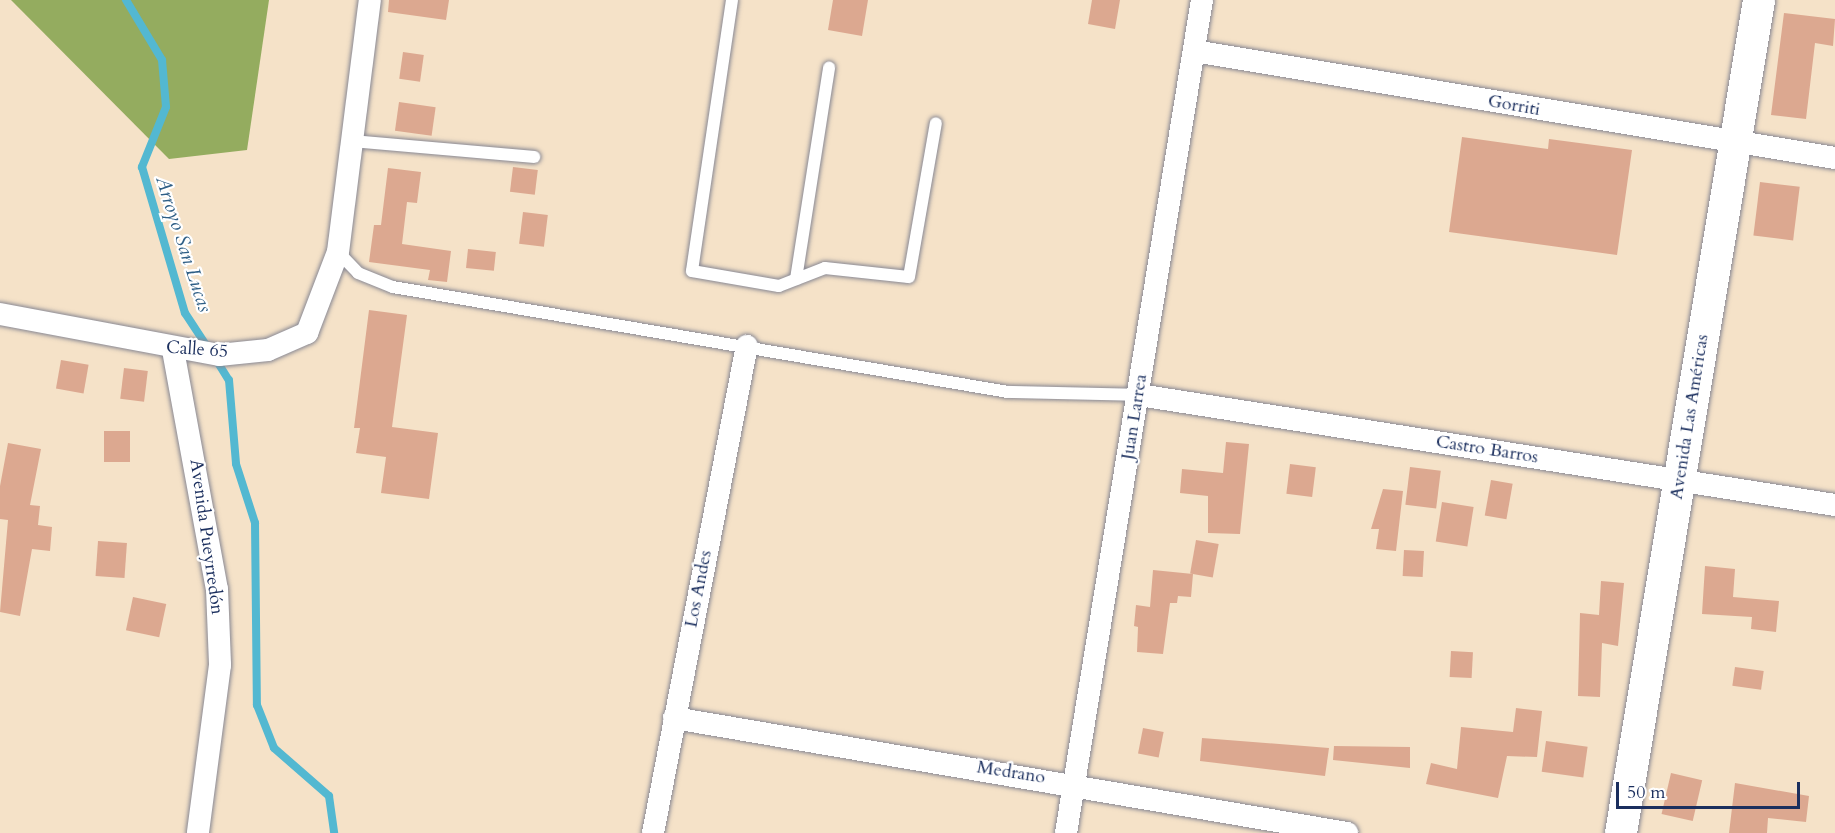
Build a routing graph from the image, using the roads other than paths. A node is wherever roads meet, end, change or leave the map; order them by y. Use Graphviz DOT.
graph roads {
  1 [pos="370,0"];
  2 [pos="732,0"];
  3 [pos="1202,0"];
  4 [pos="1759,0"];
  5 [pos="1194,51"];
  6 [pos="829,68"];
  7 [pos="936,123"];
  8 [pos="352,141"];
  9 [pos="1735,144"];
  10 [pos="534,157"];
  11 [pos="1835,158"];
  12 [pos="338,252"];
  13 [pos="796,279"];
  14 [pos="0,314"];
  15 [pos="747,346"];
  16 [pos="173,350"];
  17 [pos="1139,395"];
  18 [pos="1679,481"];
  19 [pos="1835,505"];
  20 [pos="674,718"];
  21 [pos="1075,783"];
  22 [pos="198,833"];
  23 [pos="653,833"];
  24 [pos="1066,833"];
  25 [pos="1347,833"];
  26 [pos="1621,833"];
  1 -- 8 [label="street"];
  2 -- 13 [label="lane"];
  3 -- 5 [label="street, Juan Larrea"];
  4 -- 9 [label="main road, Avenida Las Américas"];
  5 -- 9 [label="street, Gorriti"];
  5 -- 17 [label="street, Juan Larrea"];
  6 -- 13 [label="lane"];
  7 -- 13 [label="lane"];
  8 -- 10 [label="lane"];
  8 -- 12 [label="street"];
  9 -- 11 [label="street, Gorriti"];
  9 -- 18 [label="main road, Avenida Las Américas"];
  12 -- 15 [label="lane"];
  12 -- 16 [label="street, Calle 65"];
  14 -- 16 [label="street, Calle 65"];
  15 -- 17 [label="lane"];
  15 -- 20 [label="street, Los Andes"];
  16 -- 22 [label="street, Avenida Pueyrredón"];
  17 -- 18 [label="street, Castro Barros"];
  17 -- 21 [label="street, Juan Larrea"];
  18 -- 19 [label="street, Castro Barros"];
  18 -- 26 [label="main road, Avenida Las Américas"];
  20 -- 21 [label="street, Medrano"];
  20 -- 23 [label="street, Los Andes"];
  21 -- 24 [label="street, Juan Larrea"];
  21 -- 25 [label="street, Medrano"];
}
